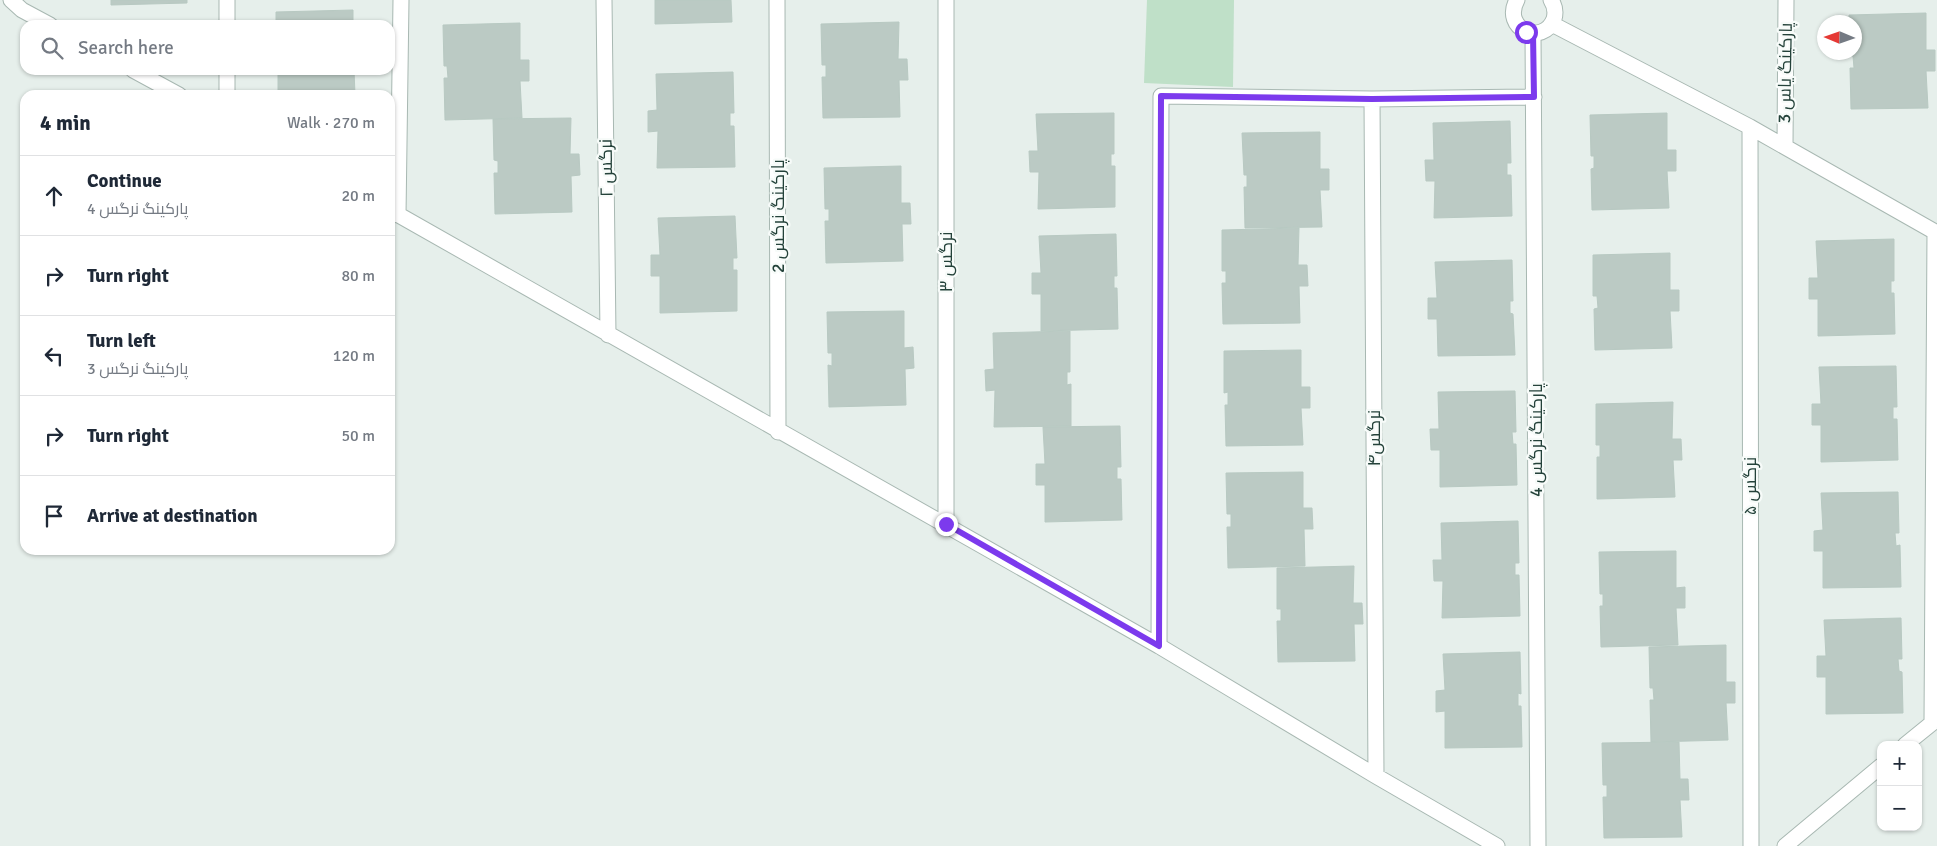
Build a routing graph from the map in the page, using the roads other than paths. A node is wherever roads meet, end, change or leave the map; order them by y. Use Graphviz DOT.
graph roads {
  1 [pos="11,0"];
  2 [pos="227,0"];
  3 [pos="401,0"];
  4 [pos="604,0"];
  5 [pos="777,0"];
  6 [pos="946,0"];
  7 [pos="1517,0"];
  8 [pos="1551,0"];
  9 [pos="1786,0"];
  10 [pos="41,20"];
  11 [pos="227,20"];
  12 [pos="1552,24"];
  13 [pos="1533,33"];
  14 [pos="142,75"];
  15 [pos="227,75"];
  16 [pos="170,90"];
  17 [pos="227,90"];
  18 [pos="1534,97"];
  19 [pos="1372,99"];
  20 [pos="1750,127"];
  21 [pos="1785,146"];
  22 [pos="395,183"];
  23 [pos="395,214"];
  24 [pos="1936,232"];
  25 [pos="608,335"];
  26 [pos="778,432"];
  27 [pos="946,524"];
  28 [pos="1159,646"];
  29 [pos="1935,720"];
  30 [pos="1911,741"];
  31 [pos="1877,769"];
  32 [pos="1376,776"];
  33 [pos="1497,846"];
  34 [pos="1538,846"];
  35 [pos="1751,846"];
  36 [pos="1784,846"];
  1 -- 10 [label="street"];
  2 -- 11 [label="street"];
  3 -- 22 [label="street"];
  4 -- 25 [label="street, نرگس ۲"];
  5 -- 26 [label="street, پارکینگ نرگس 2"];
  6 -- 27 [label="street, نرگس ۳"];
  7 -- 13 [label="street"];
  8 -- 12 [label="street"];
  9 -- 21 [label="street, پارکینگ یاس 3"];
  12 -- 13 [label="street"];
  12 -- 20 [label="street"];
  13 -- 18 [label="street, پارکینگ نرگس 4"];
  14 -- 16 [label="street"];
  15 -- 17 [label="street"];
  18 -- 19 [label="street"];
  18 -- 34 [label="street, پارکینگ نرگس 4"];
  19 -- 28 [label="street"];
  19 -- 32 [label="street, نرگس۴"];
  20 -- 21 [label="street"];
  20 -- 35 [label="street, نرگس ۵"];
  21 -- 24 [label="street"];
  23 -- 25 [label="street"];
  24 -- 29 [label="street"];
  25 -- 26 [label="street"];
  26 -- 27 [label="street"];
  27 -- 28 [label="street"];
  28 -- 32 [label="street"];
  29 -- 30 [label="street"];
  31 -- 36 [label="street"];
  32 -- 33 [label="street"];
}
